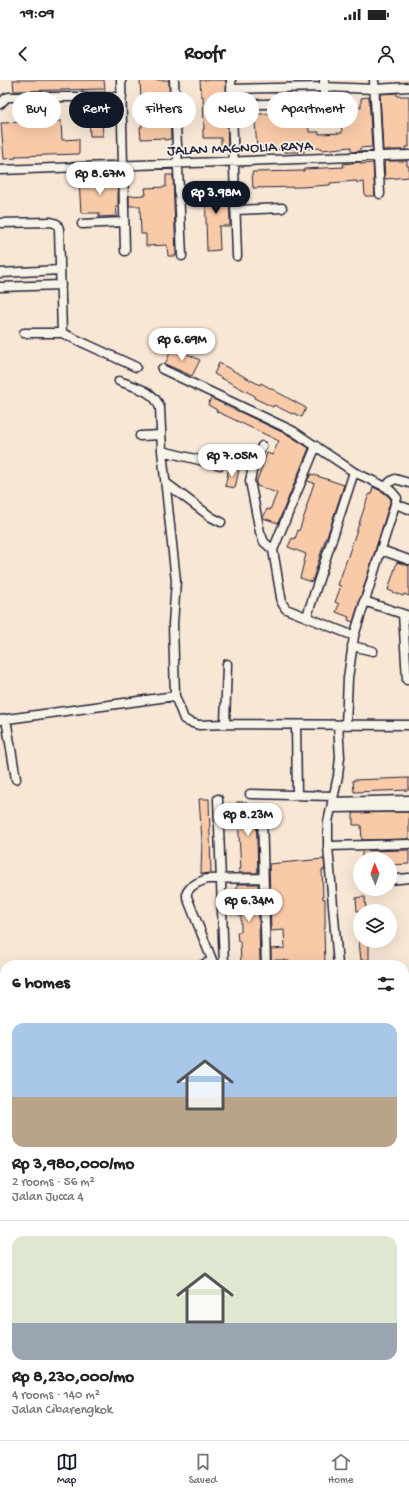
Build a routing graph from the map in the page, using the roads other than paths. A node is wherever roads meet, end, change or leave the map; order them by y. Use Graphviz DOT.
graph roads {
  1 [pos="121,80"];
  2 [pos="174,80"];
  3 [pos="231,80"];
  4 [pos="374,80"];
  5 [pos="324,84"];
  6 [pos="409,88"];
  7 [pos="231,89"];
  8 [pos="374,89"];
  9 [pos="122,92"];
  10 [pos="231,92"];
  11 [pos="69,97"];
  12 [pos="0,104"];
  13 [pos="259,104"];
  14 [pos="122,128"];
  15 [pos="232,128"];
  16 [pos="409,155"];
  17 [pos="378,157"];
  18 [pos="233,161"];
  19 [pos="179,163"];
  20 [pos="123,165"];
  21 [pos="0,170"];
  22 [pos="380,194"];
  23 [pos="282,208"];
  24 [pos="235,210"];
  25 [pos="124,222"];
  26 [pos="0,223"];
  27 [pos="82,224"];
  28 [pos="125,250"];
  29 [pos="182,256"];
  30 [pos="237,256"];
  31 [pos="60,270"];
  32 [pos="0,273"];
  33 [pos="61,284"];
  34 [pos="0,287"];
  35 [pos="24,333"];
  36 [pos="62,333"];
  37 [pos="136,367"];
  38 [pos="162,369"];
  39 [pos="120,381"];
  40 [pos="161,435"];
  41 [pos="140,436"];
  42 [pos="262,446"];
  43 [pos="316,446"];
  44 [pos="162,451"];
  45 [pos="220,465"];
  46 [pos="354,472"];
  47 [pos="166,483"];
  48 [pos="409,483"];
  49 [pos="386,487"];
  50 [pos="396,504"];
  51 [pos="409,509"];
  52 [pos="221,522"];
  53 [pos="273,550"];
  54 [pos="381,550"];
  55 [pos="409,560"];
  56 [pos="364,601"];
  57 [pos="406,615"];
  58 [pos="307,616"];
  59 [pos="354,636"];
  60 [pos="352,646"];
  61 [pos="373,650"];
  62 [pos="227,664"];
  63 [pos="407,680"];
  64 [pos="175,696"];
  65 [pos="3,719"];
  66 [pos="225,724"];
  67 [pos="296,725"];
  68 [pos="342,725"];
  69 [pos="409,725"];
  70 [pos="16,779"];
  71 [pos="250,794"];
  72 [pos="297,795"];
  73 [pos="218,799"];
  74 [pos="409,800"];
  75 [pos="332,802"];
  76 [pos="409,807"];
  77 [pos="262,812"];
  78 [pos="409,844"];
  79 [pos="328,846"];
  80 [pos="263,878"];
  81 [pos="409,878"];
  82 [pos="221,879"];
  83 [pos="397,879"];
  84 [pos="212,960"];
  85 [pos="224,960"];
  86 [pos="266,960"];
  87 [pos="338,960"];
  1 -- 9 [label="street"];
  2 -- 19 [label="street"];
  3 -- 7 [label="street"];
  4 -- 8 [label="street"];
  5 -- 7 [label="street"];
  5 -- 8 [label="street"];
  5 -- 13 [label="street"];
  6 -- 8 [label="street"];
  7 -- 10 [label="street"];
  8 -- 17 [label="street"];
  11 -- 12 [label="street"];
  14 -- 20 [label="street"];
  15 -- 18 [label="street"];
  16 -- 17 [label="street, JALAN MAGNOLIA RAYA"];
  17 -- 18 [label="street, JALAN MAGNOLIA RAYA"];
  17 -- 22 [label="street"];
  18 -- 19 [label="street, JALAN MAGNOLIA RAYA"];
  18 -- 24 [label="street"];
  19 -- 20 [label="street, JALAN MAGNOLIA RAYA"];
  19 -- 29 [label="street"];
  20 -- 21 [label="street, JALAN MAGNOLIA RAYA"];
  20 -- 25 [label="street"];
  23 -- 24 [label="street"];
  24 -- 30 [label="street"];
  25 -- 27 [label="street"];
  25 -- 28 [label="street"];
  26 -- 31 [label="street"];
  31 -- 32 [label="street"];
  31 -- 33 [label="street"];
  33 -- 34 [label="street"];
  33 -- 36 [label="street"];
  35 -- 36 [label="street"];
  36 -- 37 [label="street"];
  38 -- 43 [label="street"];
  39 -- 40 [label="street"];
  40 -- 41 [label="street"];
  40 -- 44 [label="street"];
  42 -- 53 [label="street"];
  43 -- 46 [label="street"];
  43 -- 53 [label="street"];
  44 -- 45 [label="street"];
  44 -- 47 [label="street"];
  46 -- 49 [label="street"];
  46 -- 58 [label="street"];
  47 -- 52 [label="street"];
  47 -- 64 [label="street"];
  48 -- 49 [label="street"];
  49 -- 50 [label="street"];
  50 -- 51 [label="street"];
  50 -- 54 [label="street"];
  53 -- 58 [label="street"];
  54 -- 55 [label="street"];
  54 -- 56 [label="street"];
  56 -- 57 [label="street"];
  56 -- 59 [label="street"];
  57 -- 63 [label="street"];
  58 -- 59 [label="street"];
  59 -- 60 [label="street"];
  60 -- 61 [label="street"];
  60 -- 68 [label="street"];
  62 -- 66 [label="street"];
  64 -- 65 [label="street"];
  64 -- 66 [label="street"];
  65 -- 70 [label="street"];
  66 -- 67 [label="street"];
  67 -- 68 [label="street"];
  67 -- 72 [label="street"];
  68 -- 69 [label="street"];
  68 -- 75 [label="street"];
  71 -- 72 [label="street"];
  72 -- 75 [label="street"];
  73 -- 82 [label="street"];
  74 -- 75 [label="street"];
  75 -- 76 [label="street"];
  75 -- 79 [label="street"];
  77 -- 80 [label="street"];
  78 -- 79 [label="street"];
  79 -- 87 [label="street"];
  80 -- 82 [label="street"];
  80 -- 86 [label="street"];
  81 -- 83 [label="street"];
  82 -- 84 [label="street"];
  82 -- 85 [label="street"];
}
